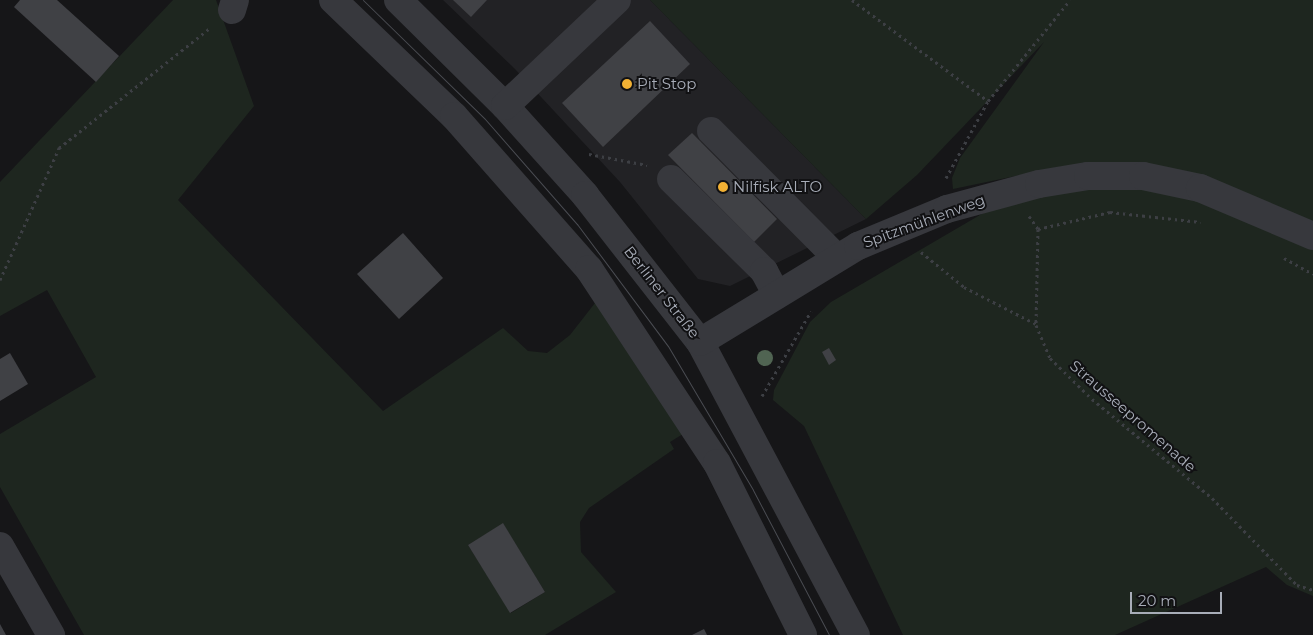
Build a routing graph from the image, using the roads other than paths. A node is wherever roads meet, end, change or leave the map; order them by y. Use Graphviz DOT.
graph roads {
  1 [pos="333,0"];
  2 [pos="398,0"];
  3 [pos="617,0"];
  4 [pos="504,106"];
  5 [pos="711,131"];
  6 [pos="672,179"];
  7 [pos="1313,236"];
  8 [pos="837,258"];
  9 [pos="777,295"];
  10 [pos="700,342"];
  11 [pos="0,546"];
  12 [pos="51,635"];
  13 [pos="803,635"];
  14 [pos="856,635"];
  1 -- 13 [label="street"];
  2 -- 4 [label="street, Berliner Straße"];
  3 -- 4 [label="street"];
  4 -- 10 [label="street, Berliner Straße"];
  5 -- 8 [label="street"];
  6 -- 9 [label="street"];
  7 -- 8 [label="street, Spitzmühlenweg"];
  8 -- 9 [label="street, Spitzmühlenweg"];
  9 -- 10 [label="street, Spitzmühlenweg"];
  10 -- 14 [label="street, Berliner Straße"];
  11 -- 12 [label="street"];
}
